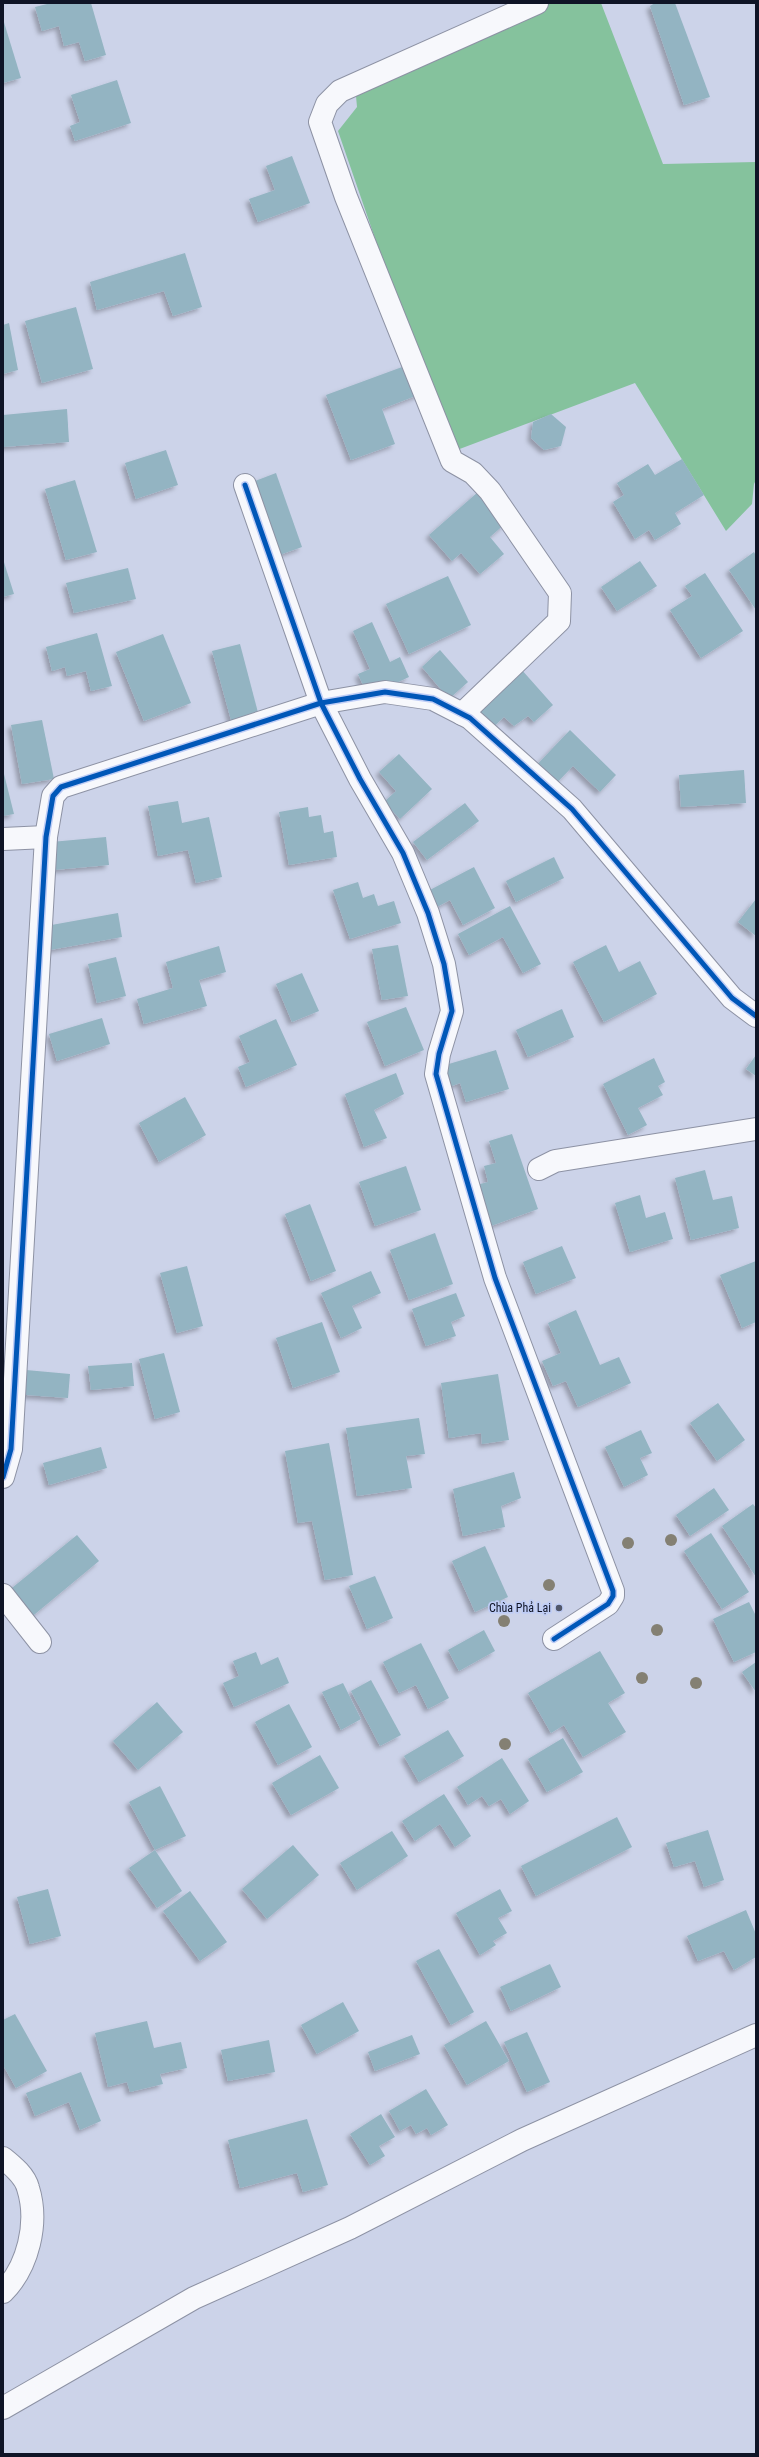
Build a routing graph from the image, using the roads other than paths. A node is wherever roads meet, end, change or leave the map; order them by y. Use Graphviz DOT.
graph roads {
  1 [pos="537,3"];
  2 [pos="245,485"];
  3 [pos="321,703"];
  4 [pos="462,714"];
  5 [pos="46,837"];
  6 [pos="3,839"];
  7 [pos="756,1016"];
  8 [pos="756,1128"];
  9 [pos="539,1169"];
  10 [pos="3,1477"];
  11 [pos="3,1595"];
  12 [pos="554,1639"];
  13 [pos="40,1642"];
  14 [pos="756,2035"];
  15 [pos="3,2158"];
  16 [pos="3,2292"];
  17 [pos="3,2408"];
  1 -- 4 [label="street"];
  2 -- 3 [label="street"];
  3 -- 4 [label="street"];
  3 -- 5 [label="street"];
  3 -- 12 [label="street"];
  4 -- 7 [label="street"];
  5 -- 6 [label="street"];
  5 -- 10 [label="street"];
  8 -- 9 [label="street"];
  11 -- 13 [label="street"];
  14 -- 17 [label="street"];
  15 -- 16 [label="street"];
}
